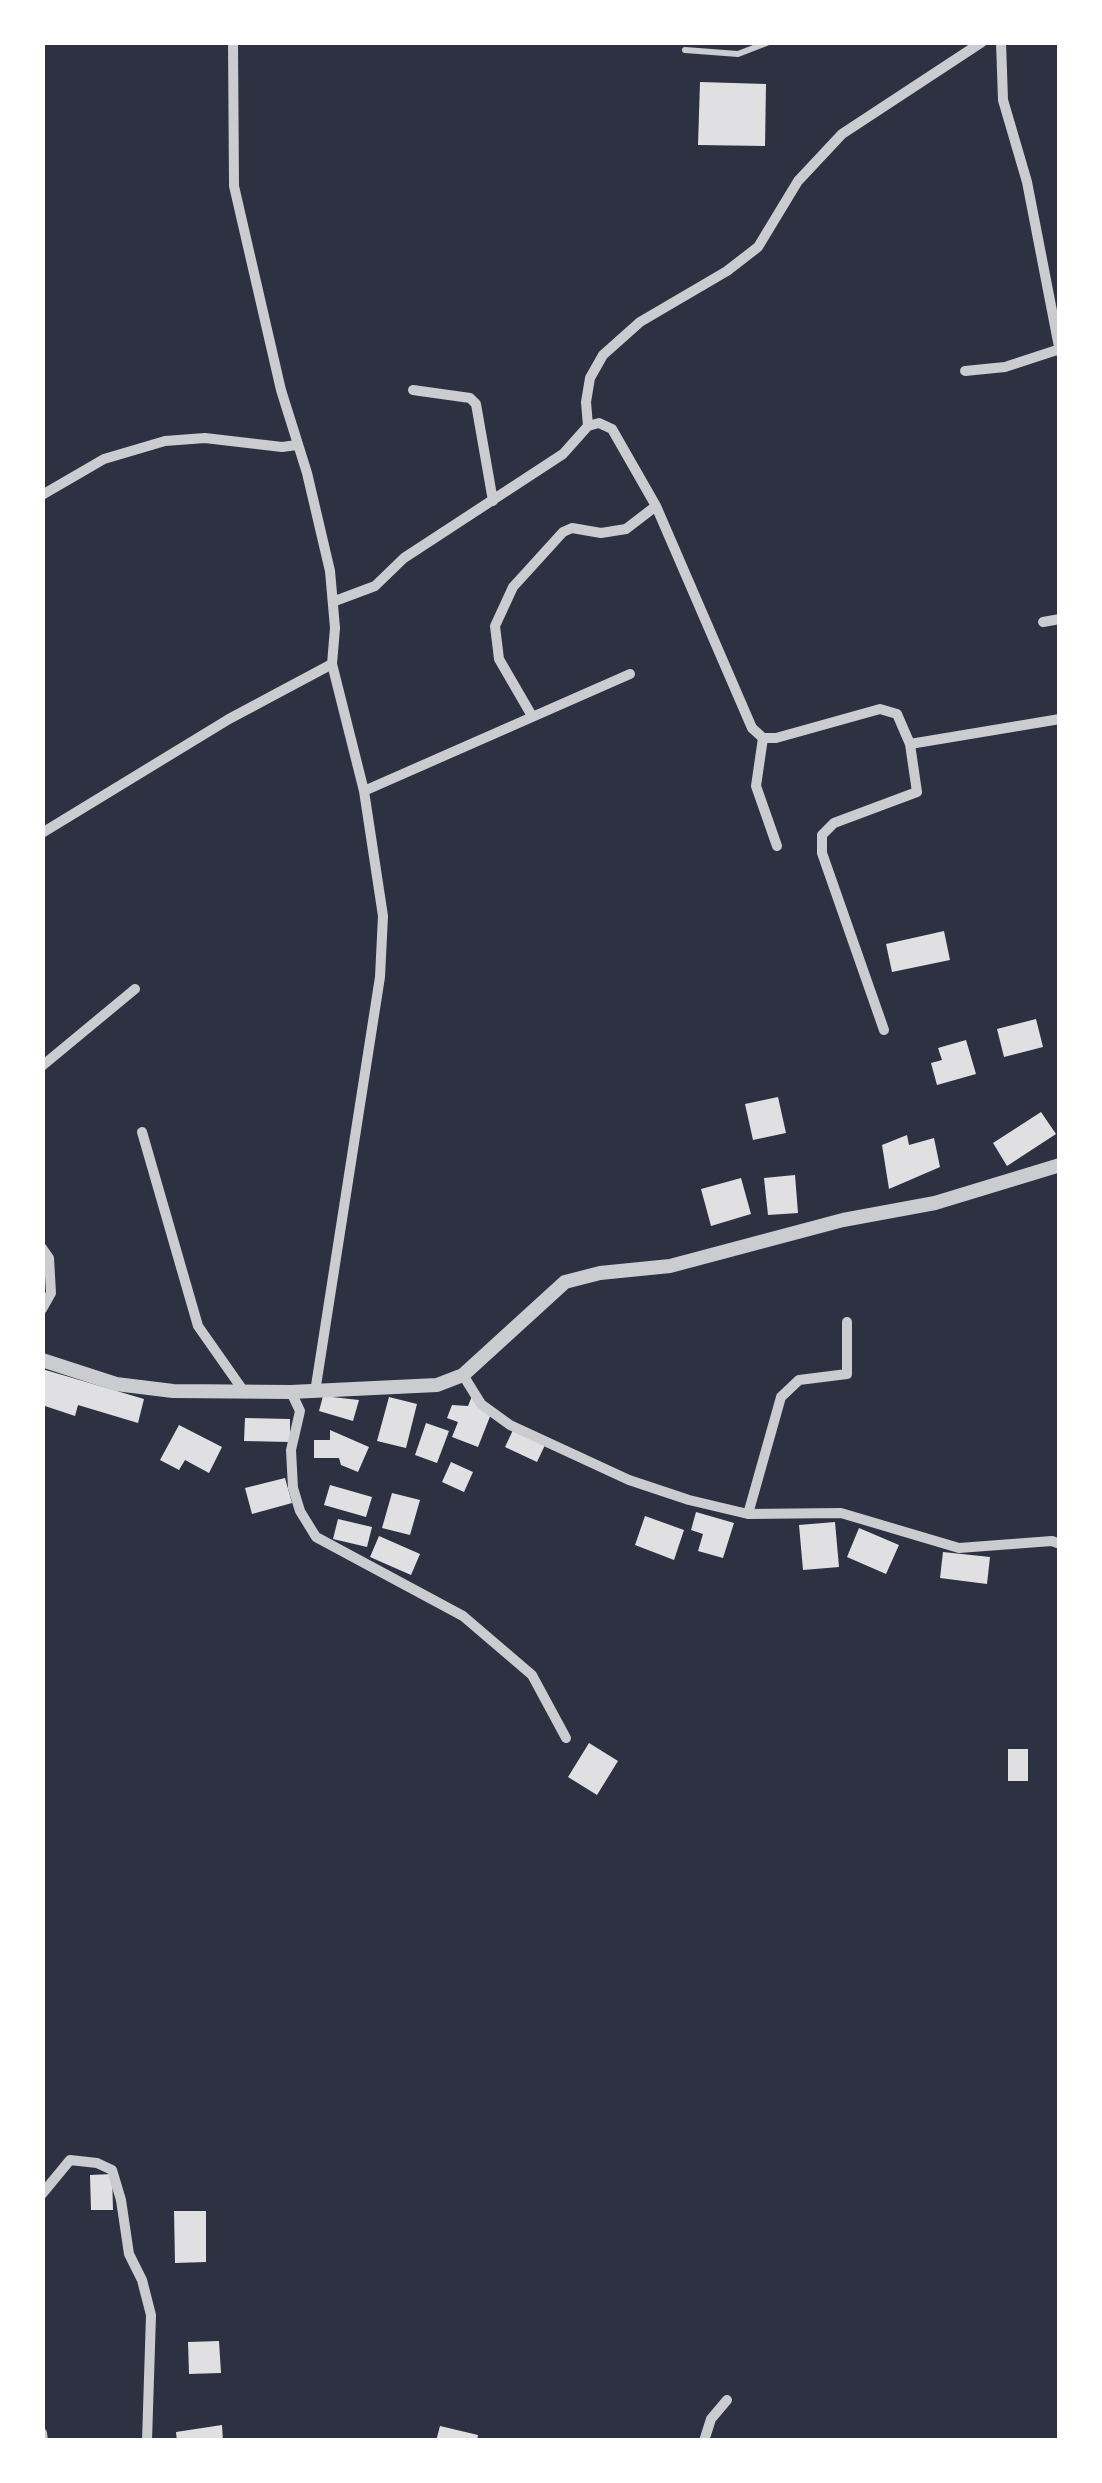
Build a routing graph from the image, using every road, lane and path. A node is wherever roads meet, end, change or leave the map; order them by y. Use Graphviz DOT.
graph roads {
  1 [pos="233,42"];
  2 [pos="769,42"];
  3 [pos="982,42"];
  4 [pos="1001,42"];
  5 [pos="685,50"];
  6 [pos="1060,350"];
  7 [pos="965,371"];
  8 [pos="413,390"];
  9 [pos="588,426"];
  10 [pos="297,445"];
  11 [pos="42,495"];
  12 [pos="493,501"];
  13 [pos="656,506"];
  14 [pos="334,601"];
  15 [pos="1060,619"];
  16 [pos="1043,622"];
  17 [pos="332,664"];
  18 [pos="630,674"];
  19 [pos="532,716"];
  20 [pos="1060,718"];
  21 [pos="763,738"];
  22 [pos="910,744"];
  23 [pos="364,791"];
  24 [pos="42,833"];
  25 [pos="777,846"];
  26 [pos="135,989"];
  27 [pos="884,1030"];
  28 [pos="42,1066"];
  29 [pos="142,1132"];
  30 [pos="1060,1165"];
  31 [pos="42,1248"];
  32 [pos="42,1309"];
  33 [pos="847,1322"];
  34 [pos="42,1360"];
  35 [pos="463,1375"];
  36 [pos="291,1392"];
  37 [pos="315,1392"];
  38 [pos="245,1393"];
  39 [pos="748,1514"];
  40 [pos="1060,1544"];
  41 [pos="566,1738"];
  42 [pos="42,2194"];
  43 [pos="727,2400"];
  44 [pos="147,2441"];
  45 [pos="704,2441"];
  1 -- 10 [label="street"];
  2 -- 5 [label="lane"];
  3 -- 9 [label="street"];
  4 -- 6 [label="street"];
  6 -- 7 [label="street"];
  8 -- 12 [label="street"];
  9 -- 12 [label="street"];
  9 -- 13 [label="street"];
  10 -- 11 [label="street"];
  10 -- 14 [label="street"];
  12 -- 14 [label="street"];
  13 -- 19 [label="street"];
  13 -- 21 [label="street"];
  14 -- 17 [label="street"];
  15 -- 16 [label="street"];
  17 -- 23 [label="street"];
  17 -- 24 [label="street"];
  18 -- 19 [label="street"];
  19 -- 23 [label="street"];
  20 -- 22 [label="street"];
  21 -- 22 [label="street"];
  21 -- 25 [label="street"];
  22 -- 27 [label="street"];
  23 -- 37 [label="street"];
  26 -- 28 [label="street"];
  29 -- 38 [label="street"];
  30 -- 35 [label="street"];
  31 -- 32 [label="street"];
  33 -- 39 [label="street"];
  34 -- 38 [label="street"];
  35 -- 37 [label="street"];
  35 -- 39 [label="street"];
  36 -- 37 [label="street"];
  36 -- 38 [label="street"];
  36 -- 41 [label="street"];
  39 -- 40 [label="street"];
  42 -- 44 [label="street"];
  43 -- 45 [label="street"];
}
